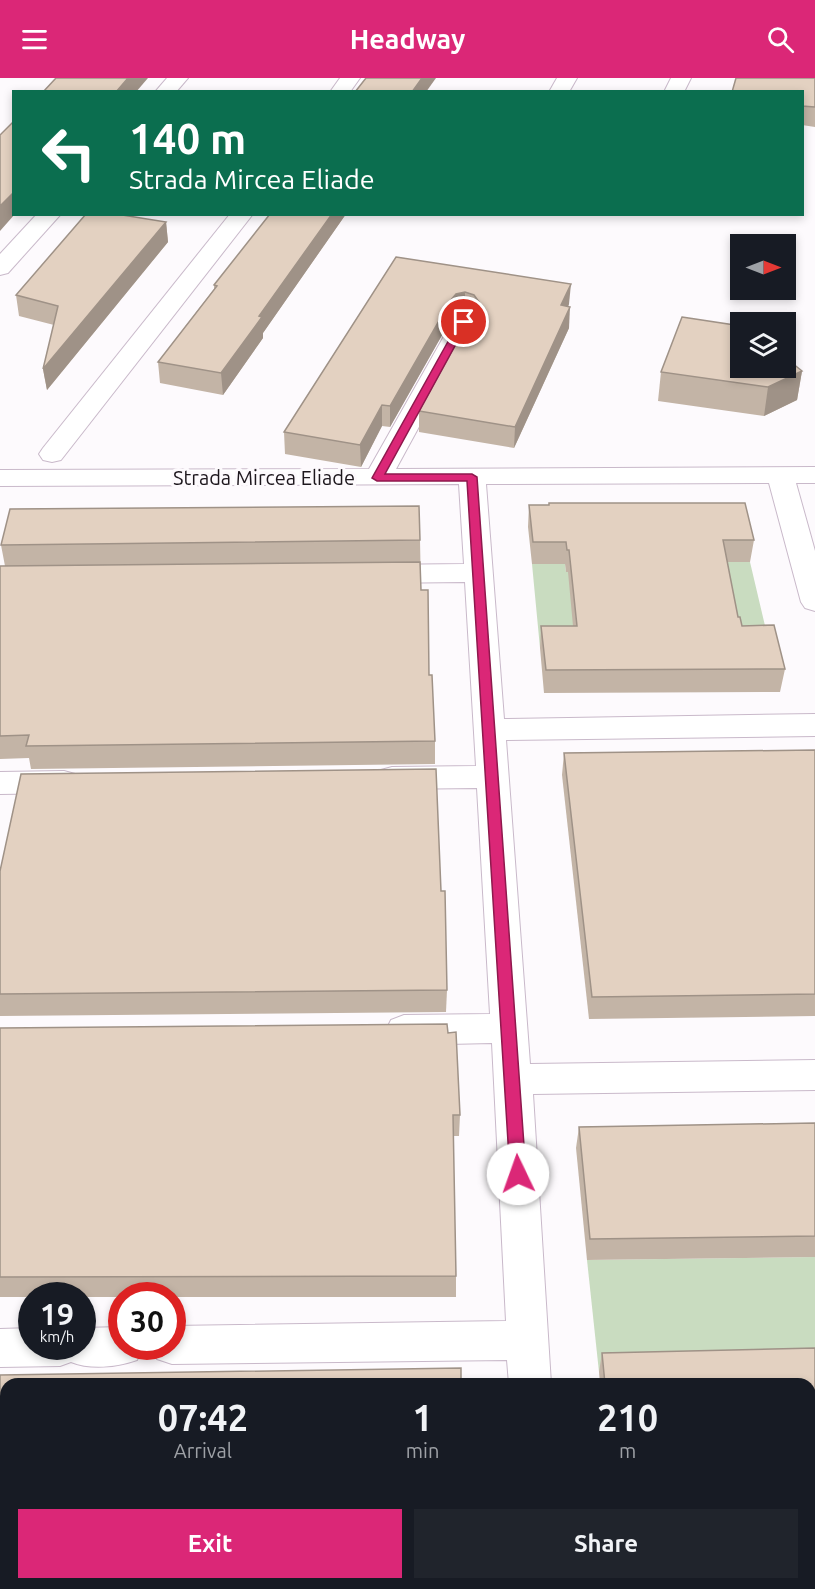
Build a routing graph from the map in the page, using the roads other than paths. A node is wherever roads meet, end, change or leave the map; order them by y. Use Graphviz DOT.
graph roads {
  1 [pos="178,78"];
  2 [pos="167,90"];
  3 [pos="48,216"];
  4 [pos="240,216"];
  5 [pos="0,268"];
  6 [pos="464,322"];
  7 [pos="52,454"];
  8 [pos="815,475"];
  9 [pos="780,476"];
  10 [pos="472,477"];
  11 [pos="0,478"];
  12 [pos="377,478"];
  13 [pos="478,573"];
  14 [pos="353,574"];
  15 [pos="815,602"];
  16 [pos="815,724"];
  17 [pos="489,730"];
  18 [pos="492,777"];
  19 [pos="366,779"];
  20 [pos="94,782"];
  21 [pos="0,783"];
  22 [pos="509,1029"];
  23 [pos="367,1030"];
  24 [pos="815,1075"];
  25 [pos="513,1080"];
  26 [pos="526,1340"];
  27 [pos="186,1345"];
  28 [pos="0,1348"];
  29 [pos="18,1348"];
  30 [pos="529,1378"];
  1 -- 2 [label="street"];
  3 -- 5 [label="street"];
  4 -- 7 [label="street"];
  6 -- 12 [label="street"];
  8 -- 9 [label="street, Strada Mircea Eliade"];
  9 -- 10 [label="street, Strada Mircea Eliade"];
  9 -- 15 [label="street"];
  10 -- 12 [label="street, Strada Mircea Eliade"];
  10 -- 13 [label="street"];
  11 -- 12 [label="street, Strada Mircea Eliade"];
  13 -- 14 [label="street"];
  13 -- 17 [label="street"];
  16 -- 17 [label="street"];
  17 -- 18 [label="street"];
  18 -- 19 [label="street"];
  18 -- 22 [label="street"];
  20 -- 21 [label="street"];
  22 -- 23 [label="street"];
  22 -- 25 [label="street"];
  24 -- 25 [label="street"];
  25 -- 26 [label="street"];
  26 -- 27 [label="street"];
  26 -- 30 [label="street"];
  28 -- 29 [label="street"];
}
